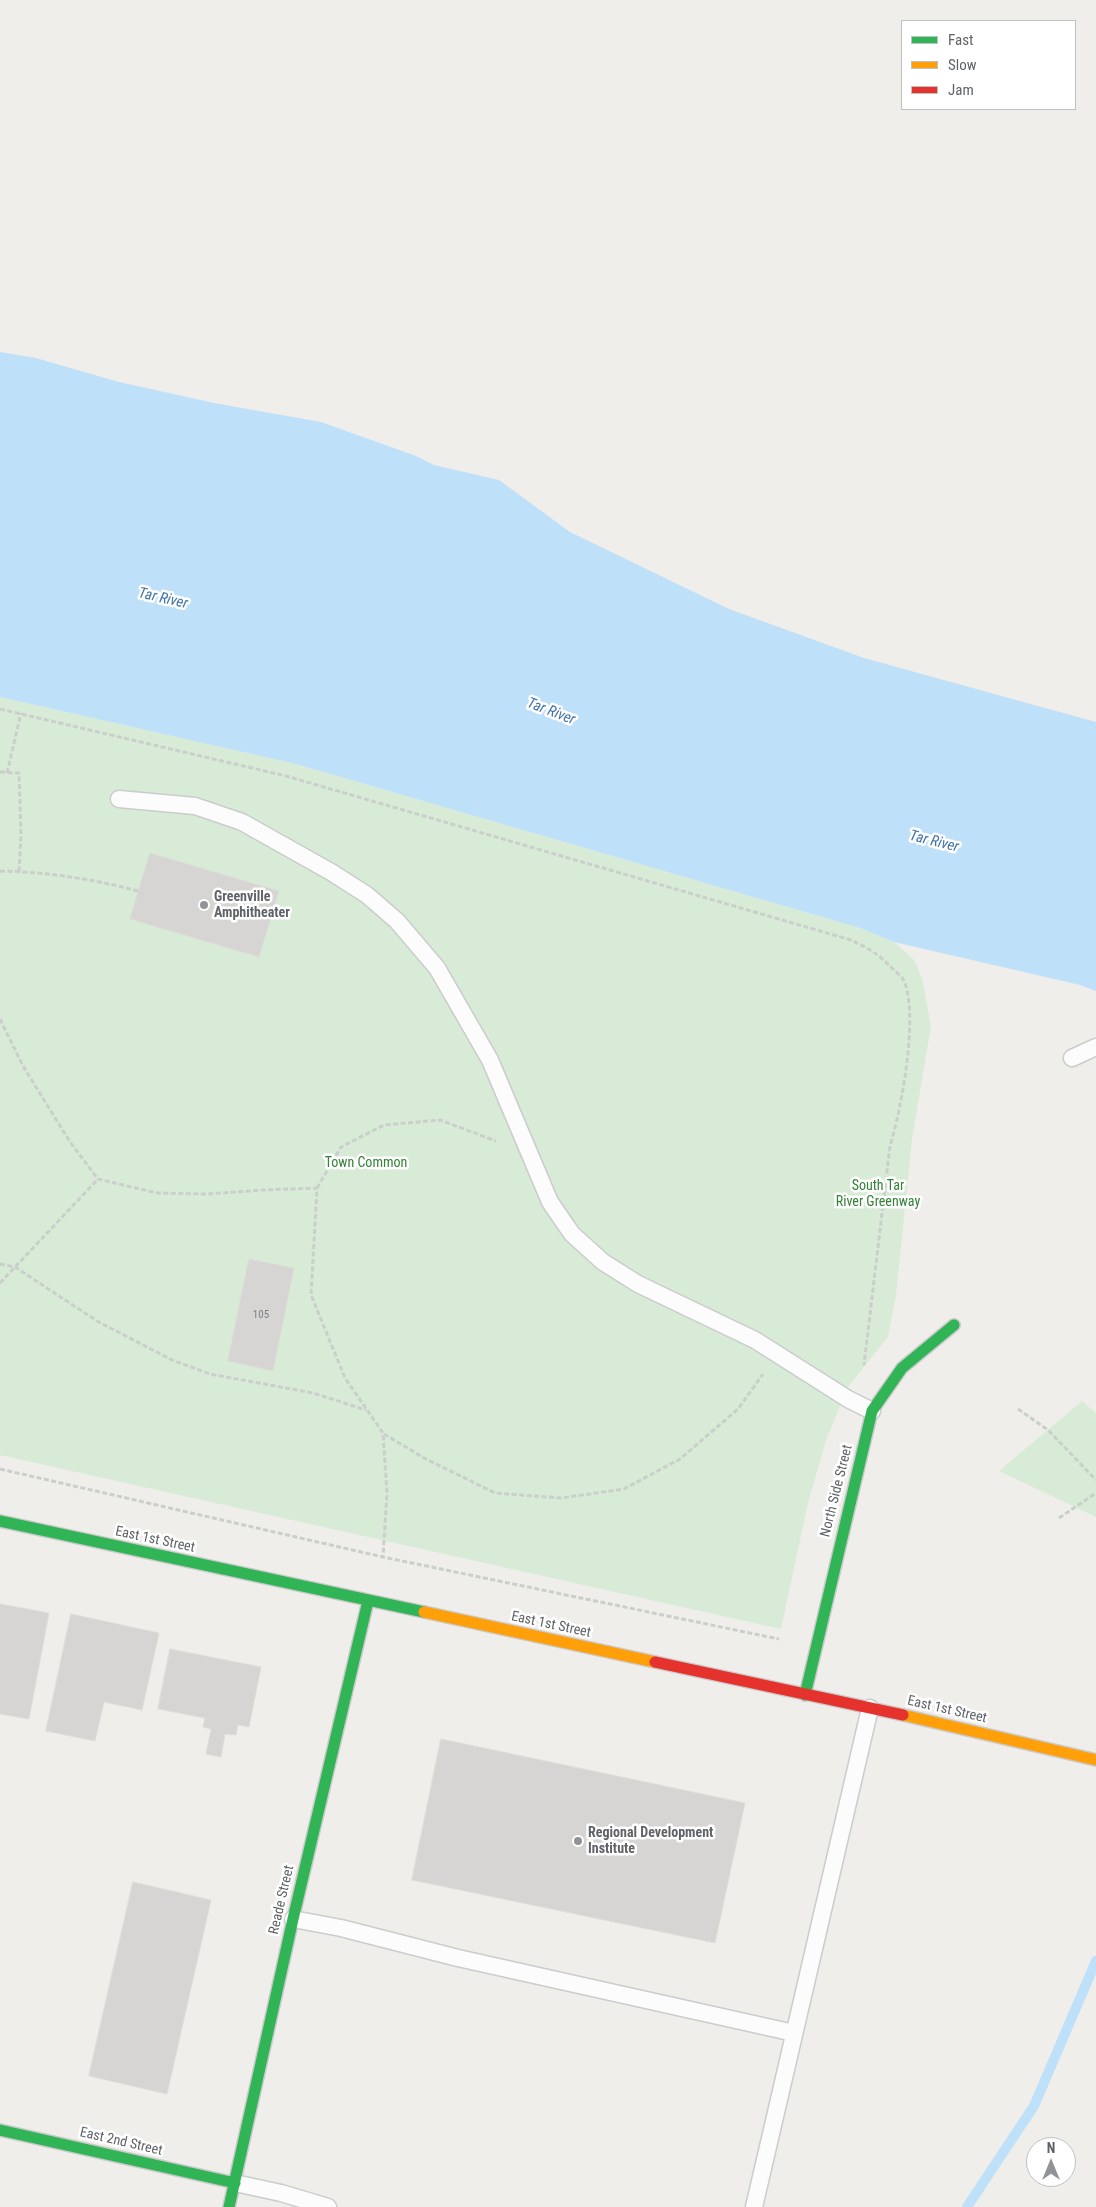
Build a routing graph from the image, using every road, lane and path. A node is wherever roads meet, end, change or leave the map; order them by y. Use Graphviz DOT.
graph roads {
  1 [pos="0,709"];
  2 [pos="21,713"];
  3 [pos="0,772"];
  4 [pos="7,773"];
  5 [pos="119,799"];
  6 [pos="0,871"];
  7 [pos="19,872"];
  8 [pos="138,891"];
  9 [pos="0,1019"];
  10 [pos="1096,1047"];
  11 [pos="1072,1058"];
  12 [pos="533,1160"];
  13 [pos="98,1179"];
  14 [pos="317,1188"];
  15 [pos="0,1264"];
  16 [pos="15,1267"];
  17 [pos="0,1283"];
  18 [pos="954,1325"];
  19 [pos="776,1355"];
  20 [pos="848,1399"];
  21 [pos="367,1410"];
  22 [pos="872,1410"];
  23 [pos="1018,1410"];
  24 [pos="383,1433"];
  25 [pos="0,1469"];
  26 [pos="1096,1480"];
  27 [pos="1096,1493"];
  28 [pos="1059,1518"];
  29 [pos="0,1521"];
  30 [pos="383,1557"];
  31 [pos="368,1601"];
  32 [pos="779,1639"];
  33 [pos="805,1694"];
  34 [pos="870,1708"];
  35 [pos="1096,1760"];
  36 [pos="293,1919"];
  37 [pos="794,2033"];
  38 [pos="0,2130"];
  39 [pos="235,2183"];
  40 [pos="229,2207"];
  41 [pos="328,2207"];
  42 [pos="754,2207"];
  1 -- 2 [label="path"];
  2 -- 4 [label="path"];
  2 -- 20 [label="path"];
  3 -- 4 [label="path"];
  4 -- 7 [label="path"];
  5 -- 12 [label="lane"];
  6 -- 7 [label="path"];
  7 -- 8 [label="path"];
  9 -- 13 [label="path"];
  10 -- 11 [label="lane"];
  12 -- 14 [label="path"];
  12 -- 19 [label="lane"];
  13 -- 14 [label="path"];
  13 -- 16 [label="path"];
  14 -- 21 [label="path"];
  15 -- 16 [label="path"];
  16 -- 17 [label="path"];
  16 -- 21 [label="path"];
  18 -- 22 [label="street, North Side Street"];
  19 -- 20 [label="lane"];
  19 -- 24 [label="path"];
  20 -- 22 [label="lane"];
  21 -- 24 [label="path"];
  22 -- 33 [label="street, North Side Street"];
  23 -- 26 [label="path"];
  24 -- 30 [label="path"];
  25 -- 30 [label="path"];
  27 -- 28 [label="path"];
  29 -- 31 [label="street, East 1st Street"];
  30 -- 32 [label="path"];
  31 -- 33 [label="street, East 1st Street"];
  31 -- 36 [label="street, Reade Street"];
  33 -- 34 [label="street, East 1st Street"];
  34 -- 35 [label="street, East 1st Street"];
  34 -- 37 [label="lane"];
  36 -- 37 [label="lane"];
  36 -- 39 [label="street, Reade Street"];
  37 -- 42 [label="lane"];
  38 -- 39 [label="street, East 2nd Street"];
  39 -- 40 [label="street, Reade Street"];
  39 -- 41 [label="lane"];
}
